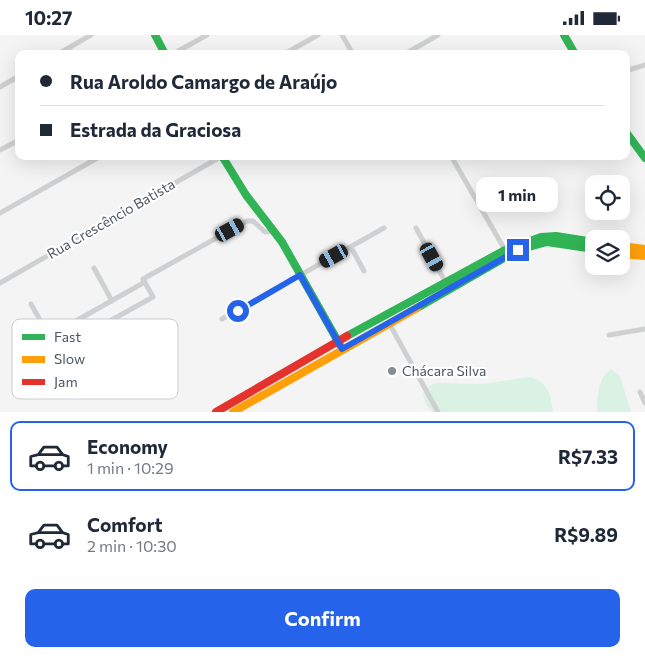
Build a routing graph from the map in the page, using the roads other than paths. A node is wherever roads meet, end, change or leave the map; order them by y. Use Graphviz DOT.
graph roads {
  1 [pos="92,35"];
  2 [pos="155,35"];
  3 [pos="207,35"];
  4 [pos="318,35"];
  5 [pos="342,35"];
  6 [pos="438,35"];
  7 [pos="564,35"];
  8 [pos="65,50"];
  9 [pos="164,50"];
  10 [pos="180,50"];
  11 [pos="291,50"];
  12 [pos="351,50"];
  13 [pos="412,50"];
  14 [pos="573,50"];
  15 [pos="645,65"];
  16 [pos="630,70"];
  17 [pos="15,78"];
  18 [pos="0,87"];
  19 [pos="630,136"];
  20 [pos="15,142"];
  21 [pos="642,149"];
  22 [pos="0,150"];
  23 [pos="645,158"];
  24 [pos="94,160"];
  25 [pos="215,160"];
  26 [pos="224,160"];
  27 [pos="453,160"];
  28 [pos="0,213"];
  29 [pos="384,228"];
  30 [pos="416,228"];
  31 [pos="273,231"];
  32 [pos="585,241"];
  33 [pos="351,247"];
  34 [pos="630,247"];
  35 [pos="585,248"];
  36 [pos="645,249"];
  37 [pos="505,250"];
  38 [pos="630,255"];
  39 [pos="645,257"];
  40 [pos="94,268"];
  41 [pos="364,271"];
  42 [pos="300,275"];
  43 [pos="145,282"];
  44 [pos="0,283"];
  45 [pos="446,283"];
  46 [pos="112,301"];
  47 [pos="31,304"];
  48 [pos="39,319"];
  49 [pos="80,319"];
  50 [pos="113,319"];
  51 [pos="222,319"];
  52 [pos="389,323"];
  53 [pos="645,329"];
  54 [pos="609,335"];
  55 [pos="338,341"];
  56 [pos="342,349"];
  57 [pos="640,392"];
  58 [pos="645,403"];
  59 [pos="216,412"];
  60 [pos="232,412"];
  61 [pos="438,412"];
  1 -- 8 [label="street"];
  2 -- 9 [label="main road"];
  3 -- 10 [label="street"];
  4 -- 11 [label="street"];
  5 -- 12 [label="street"];
  6 -- 13 [label="street"];
  7 -- 14 [label="main road"];
  15 -- 16 [label="street"];
  17 -- 18 [label="street"];
  19 -- 21 [label="main road"];
  20 -- 22 [label="street"];
  21 -- 23 [label="main road"];
  24 -- 28 [label="street"];
  25 -- 44 [label="street, Rua Crescêncio Batista"];
  26 -- 31 [label="main road"];
  27 -- 37 [label="street"];
  29 -- 33 [label="street"];
  30 -- 45 [label="street"];
  31 -- 42 [label="main road"];
  31 -- 43 [label="street"];
  32 -- 37 [label="main road"];
  33 -- 41 [label="street"];
  33 -- 42 [label="street"];
  34 -- 36 [label="main road"];
  35 -- 52 [label="main road"];
  37 -- 45 [label="main road"];
  38 -- 39 [label="main road"];
  40 -- 46 [label="street"];
  42 -- 51 [label="street"];
  42 -- 55 [label="main road"];
  43 -- 46 [label="street"];
  43 -- 50 [label="street"];
  45 -- 55 [label="main road"];
  46 -- 49 [label="street"];
  47 -- 48 [label="street"];
  52 -- 56 [label="main road"];
  52 -- 61 [label="street"];
  53 -- 54 [label="street"];
  55 -- 56 [label="main road"];
  55 -- 59 [label="main road"];
  56 -- 60 [label="main road"];
  57 -- 58 [label="street"];
}
